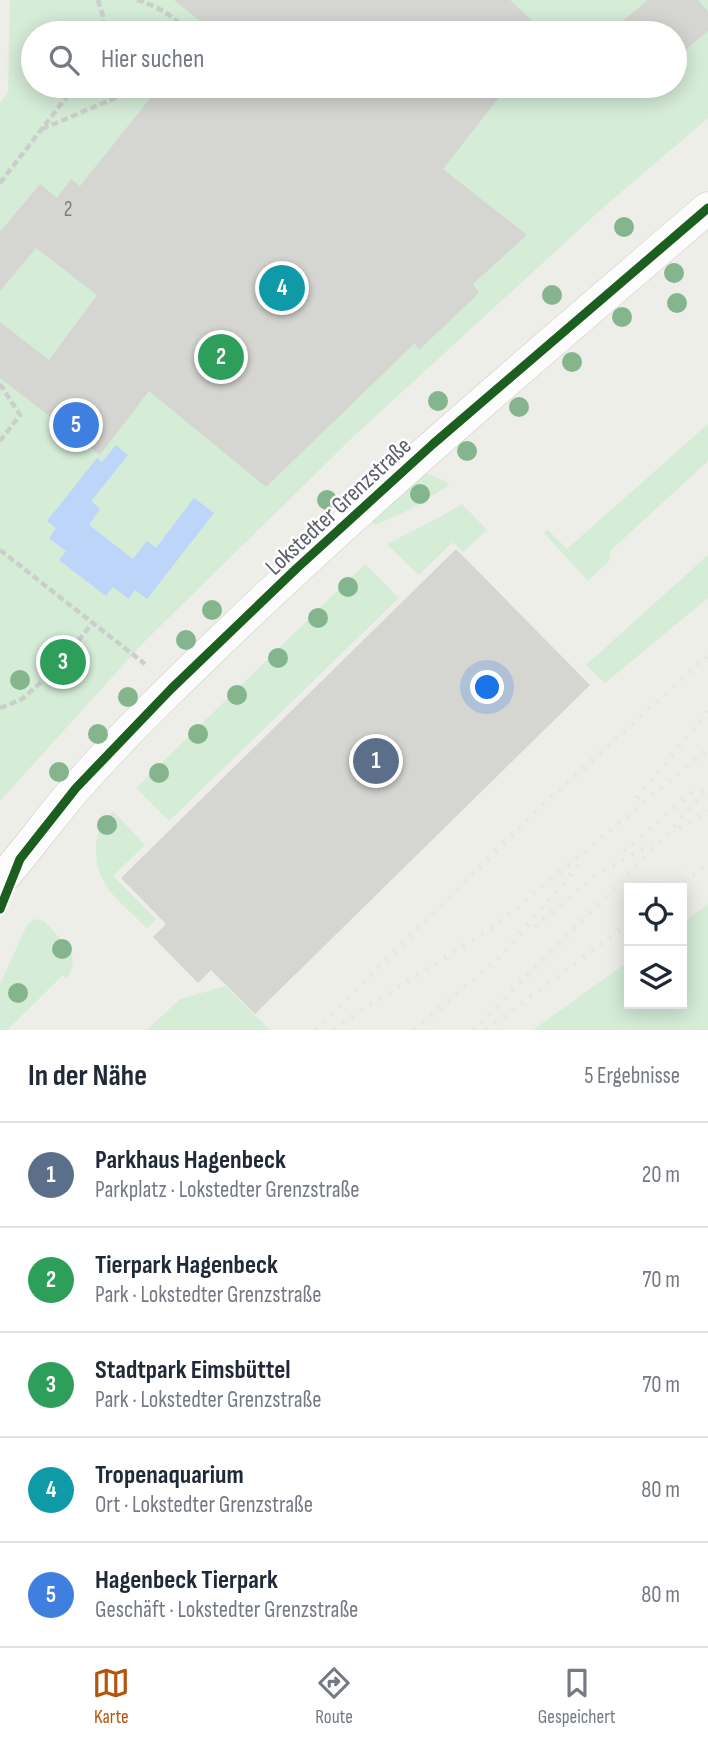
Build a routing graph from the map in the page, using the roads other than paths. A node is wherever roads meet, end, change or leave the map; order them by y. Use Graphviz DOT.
graph roads {
  1 [pos="708,208"];
  2 [pos="10,870"];
  3 [pos="0,909"];
  1 -- 2 [label="street, Lokstedter Grenzstraße"];
  2 -- 3 [label="street, Lokstedter Grenzstraße"];
}
